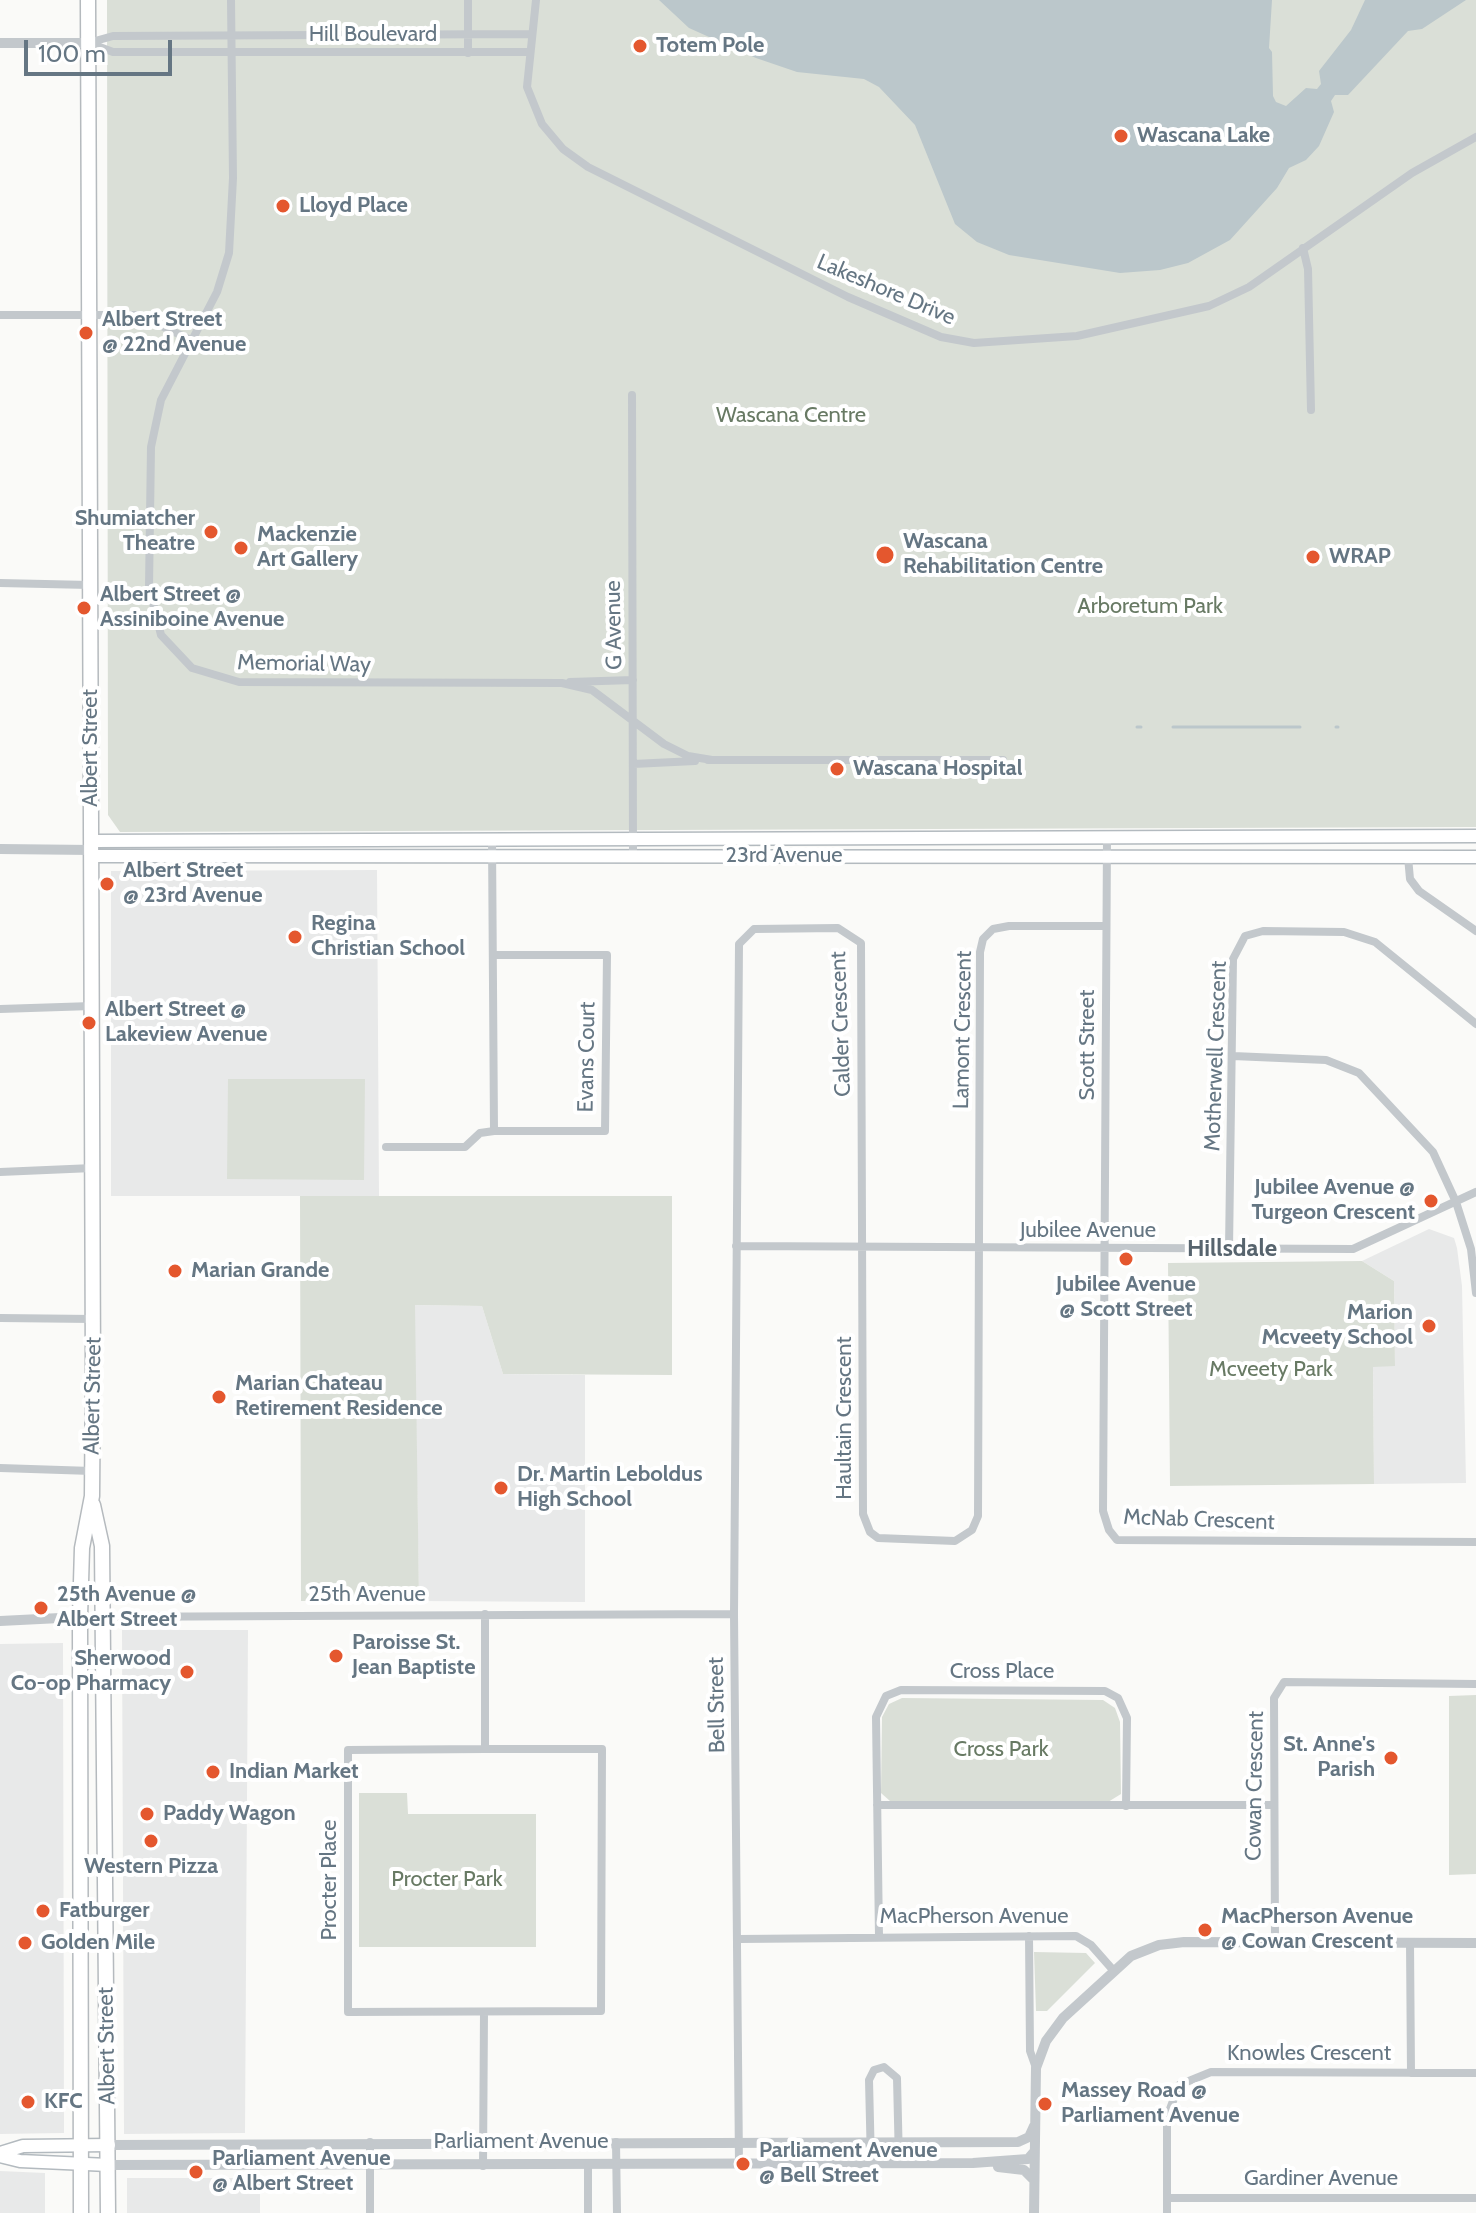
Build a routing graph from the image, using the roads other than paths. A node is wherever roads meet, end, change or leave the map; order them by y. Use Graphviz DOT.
graph roads {
  1 [pos="88,0"];
  2 [pos="231,0"];
  3 [pos="468,0"];
  4 [pos="536,0"];
  5 [pos="232,34"];
  6 [pos="530,34"];
  7 [pos="467,35"];
  8 [pos="0,43"];
  9 [pos="88,43"];
  10 [pos="528,52"];
  11 [pos="232,53"];
  12 [pos="468,53"];
  13 [pos="1476,137"];
  14 [pos="1303,248"];
  15 [pos="91,314"];
  16 [pos="0,315"];
  17 [pos="191,340"];
  18 [pos="632,395"];
  19 [pos="1311,410"];
  20 [pos="0,583"];
  21 [pos="90,585"];
  22 [pos="633,680"];
  23 [pos="562,683"];
  24 [pos="633,718"];
  25 [pos="712,760"];
  26 [pos="1003,760"];
  27 [pos="633,764"];
  28 [pos="1476,836"];
  29 [pos="492,840"];
  30 [pos="633,840"];
  31 [pos="1107,840"];
  32 [pos="0,849"];
  33 [pos="92,849"];
  34 [pos="1107,855"];
  35 [pos="492,856"];
  36 [pos="633,856"];
  37 [pos="1408,857"];
  38 [pos="1476,857"];
  39 [pos="1106,926"];
  40 [pos="1476,931"];
  41 [pos="493,955"];
  42 [pos="92,1006"];
  43 [pos="0,1009"];
  44 [pos="1476,1024"];
  45 [pos="1233,1056"];
  46 [pos="494,1131"];
  47 [pos="386,1147"];
  48 [pos="93,1168"];
  49 [pos="0,1172"];
  50 [pos="1476,1192"];
  51 [pos="1456,1202"];
  52 [pos="736,1246"];
  53 [pos="862,1249"];
  54 [pos="980,1249"];
  55 [pos="1229,1249"];
  56 [pos="1106,1250"];
  57 [pos="1476,1293"];
  58 [pos="0,1318"];
  59 [pos="93,1319"];
  60 [pos="0,1468"];
  61 [pos="92,1471"];
  62 [pos="92,1496"];
  63 [pos="1476,1542"];
  64 [pos="485,1614"];
  65 [pos="734,1614"];
  66 [pos="80,1617"];
  67 [pos="100,1617"];
  68 [pos="0,1621"];
  69 [pos="1476,1684"];
  70 [pos="485,1749"];
  71 [pos="877,1805"];
  72 [pos="1272,1805"];
  73 [pos="1126,1806"];
  74 [pos="1029,1936"];
  75 [pos="879,1937"];
  76 [pos="739,1939"];
  77 [pos="1275,1942"];
  78 [pos="1410,1943"];
  79 [pos="1476,1943"];
  80 [pos="1113,1970"];
  81 [pos="484,2012"];
  82 [pos="1036,2068"];
  83 [pos="1411,2073"];
  84 [pos="1476,2073"];
  85 [pos="1034,2126"];
  86 [pos="370,2142"];
  87 [pos="483,2142"];
  88 [pos="616,2142"];
  89 [pos="739,2142"];
  90 [pos="870,2142"];
  91 [pos="898,2142"];
  92 [pos="1018,2142"];
  93 [pos="109,2145"];
  94 [pos="81,2146"];
  95 [pos="1034,2151"];
  96 [pos="0,2155"];
  97 [pos="899,2163"];
  98 [pos="973,2163"];
  99 [pos="739,2164"];
  100 [pos="871,2164"];
  101 [pos="108,2165"];
  102 [pos="588,2165"];
  103 [pos="617,2165"];
  104 [pos="81,2166"];
  105 [pos="370,2166"];
  106 [pos="483,2166"];
  107 [pos="1034,2181"];
  108 [pos="1167,2198"];
  109 [pos="1476,2198"];
  110 [pos="81,2213"];
  111 [pos="108,2213"];
  112 [pos="370,2213"];
  113 [pos="588,2213"];
  114 [pos="617,2213"];
  115 [pos="1034,2213"];
  116 [pos="1167,2213"];
  1 -- 9 [label="main road, Albert Street"];
  2 -- 5 [label="street, Memorial Way"];
  3 -- 7 [label="street"];
  4 -- 6 [label="street, Lakeshore Drive"];
  5 -- 7 [label="street, Hill Boulevard"];
  5 -- 9 [label="street, Hill Boulevard"];
  5 -- 11 [label="street, Memorial Way"];
  6 -- 7 [label="street, Hill Boulevard"];
  6 -- 10 [label="street, Lakeshore Drive"];
  7 -- 12 [label="street"];
  8 -- 9 [label="street"];
  9 -- 11 [label="street, Hill Boulevard"];
  9 -- 15 [label="main road, Albert Street"];
  10 -- 12 [label="street, Hill Boulevard"];
  10 -- 14 [label="street, Lakeshore Drive"];
  11 -- 12 [label="street, Hill Boulevard"];
  11 -- 17 [label="street, Memorial Way"];
  13 -- 14 [label="street, Lakeshore Drive"];
  14 -- 19 [label="street"];
  15 -- 16 [label="street"];
  15 -- 17 [label="street"];
  15 -- 21 [label="main road, Albert Street"];
  17 -- 23 [label="street, Memorial Way"];
  18 -- 22 [label="street, G Avenue"];
  20 -- 21 [label="street"];
  21 -- 33 [label="main road, Albert Street"];
  22 -- 23 [label="street"];
  22 -- 24 [label="street, G Avenue"];
  23 -- 24 [label="street, Memorial Way"];
  24 -- 25 [label="street, Memorial Way"];
  24 -- 27 [label="street, G Avenue"];
  25 -- 26 [label="street, Memorial Way"];
  25 -- 27 [label="street, Memorial Way"];
  27 -- 30 [label="street, G Avenue"];
  28 -- 31 [label="main road, 23rd Avenue"];
  29 -- 30 [label="main road, 23rd Avenue"];
  29 -- 33 [label="main road, 23rd Avenue"];
  29 -- 35 [label="street"];
  30 -- 31 [label="main road, 23rd Avenue"];
  30 -- 36 [label="street, G Avenue"];
  31 -- 34 [label="street, Scott Street"];
  32 -- 33 [label="street, 23rd Avenue"];
  33 -- 35 [label="main road, 23rd Avenue"];
  33 -- 42 [label="main road, Albert Street"];
  34 -- 36 [label="main road, 23rd Avenue"];
  34 -- 37 [label="main road, 23rd Avenue"];
  34 -- 39 [label="street, Scott Street"];
  35 -- 36 [label="main road, 23rd Avenue"];
  35 -- 41 [label="street"];
  37 -- 38 [label="main road, 23rd Avenue"];
  37 -- 40 [label="street"];
  39 -- 54 [label="street, Lamont Crescent"];
  39 -- 56 [label="street, Scott Street"];
  41 -- 46 [label="street"];
  41 -- 46 [label="street, Evans Court"];
  42 -- 43 [label="street"];
  42 -- 48 [label="main road, Albert Street"];
  44 -- 45 [label="street, Motherwell Crescent"];
  45 -- 51 [label="street"];
  45 -- 55 [label="street, Motherwell Crescent"];
  46 -- 47 [label="street"];
  48 -- 49 [label="street"];
  48 -- 59 [label="main road, Albert Street"];
  50 -- 51 [label="street, Jubilee Avenue"];
  51 -- 55 [label="street, Jubilee Avenue"];
  51 -- 57 [label="street"];
  52 -- 53 [label="street, Jubilee Avenue"];
  52 -- 53 [label="street, Calder Crescent"];
  52 -- 65 [label="street, Bell Street"];
  53 -- 54 [label="street, Jubilee Avenue"];
  53 -- 54 [label="street, Haultain Crescent"];
  54 -- 56 [label="street, Jubilee Avenue"];
  55 -- 56 [label="street, Jubilee Avenue"];
  56 -- 63 [label="street, McNab Crescent"];
  58 -- 59 [label="street"];
  59 -- 61 [label="main road, Albert Street"];
  60 -- 61 [label="street"];
  61 -- 62 [label="main road, Albert Street"];
  62 -- 66 [label="main road, Albert Street"];
  62 -- 67 [label="main road, Albert Street"];
  64 -- 65 [label="street, 25th Avenue"];
  64 -- 67 [label="street, 25th Avenue"];
  64 -- 70 [label="street"];
  65 -- 76 [label="street, Bell Street"];
  66 -- 67 [label="street, 25th Avenue"];
  66 -- 68 [label="street, 25th Avenue"];
  66 -- 94 [label="main road, Albert Street"];
  67 -- 93 [label="main road, Albert Street"];
  69 -- 72 [label="street, Cowan Crescent"];
  70 -- 81 [label="street, Procter Place"];
  70 -- 81 [label="street, Procter Place"];
  71 -- 73 [label="street"];
  71 -- 73 [label="street, Cross Place"];
  71 -- 75 [label="street, Cross Place"];
  72 -- 73 [label="street"];
  72 -- 77 [label="street, Cowan Crescent"];
  74 -- 75 [label="street, MacPherson Avenue"];
  74 -- 80 [label="street, MacPherson Avenue"];
  74 -- 82 [label="street"];
  75 -- 76 [label="street, MacPherson Avenue"];
  76 -- 89 [label="street, Bell Street"];
  77 -- 78 [label="street"];
  77 -- 80 [label="street"];
  78 -- 79 [label="street"];
  78 -- 83 [label="street"];
  80 -- 82 [label="street"];
  81 -- 87 [label="street"];
  82 -- 85 [label="street"];
  83 -- 84 [label="street, Knowles Crescent"];
  83 -- 108 [label="street, Knowles Crescent"];
  85 -- 92 [label="street"];
  85 -- 95 [label="street"];
  86 -- 87 [label="street, Parliament Avenue"];
  86 -- 93 [label="street, Parliament Avenue"];
  86 -- 105 [label="street"];
  87 -- 88 [label="street, Parliament Avenue"];
  87 -- 106 [label="street"];
  88 -- 89 [label="street, Parliament Avenue"];
  88 -- 103 [label="street"];
  89 -- 90 [label="street, Parliament Avenue"];
  89 -- 99 [label="street, Bell Street"];
  90 -- 91 [label="street, Parliament Avenue"];
  90 -- 91 [label="street"];
  90 -- 100 [label="street"];
  91 -- 92 [label="street, Parliament Avenue"];
  91 -- 97 [label="street"];
  92 -- 95 [label="street"];
  93 -- 94 [label="main road, Parliament Avenue"];
  93 -- 101 [label="main road, Albert Street"];
  94 -- 96 [label="main road, Parliament Avenue"];
  94 -- 104 [label="main road, Albert Street"];
  95 -- 98 [label="street, Parliament Avenue"];
  95 -- 107 [label="street"];
  96 -- 104 [label="main road, Parliament Avenue"];
  97 -- 98 [label="street, Parliament Avenue"];
  97 -- 100 [label="street, Parliament Avenue"];
  98 -- 107 [label="street, Parliament Avenue"];
  99 -- 100 [label="street, Parliament Avenue"];
  99 -- 103 [label="street, Parliament Avenue"];
  101 -- 104 [label="main road, Parliament Avenue"];
  101 -- 105 [label="street, Parliament Avenue"];
  101 -- 111 [label="main road, Albert Street"];
  102 -- 103 [label="street, Parliament Avenue"];
  102 -- 106 [label="street, Parliament Avenue"];
  102 -- 113 [label="street"];
  103 -- 114 [label="street"];
  104 -- 110 [label="main road, Albert Street"];
  105 -- 106 [label="street, Parliament Avenue"];
  105 -- 112 [label="street"];
  107 -- 115 [label="street"];
  108 -- 109 [label="street, Gardiner Avenue"];
  108 -- 116 [label="street, Knowles Crescent"];
}
